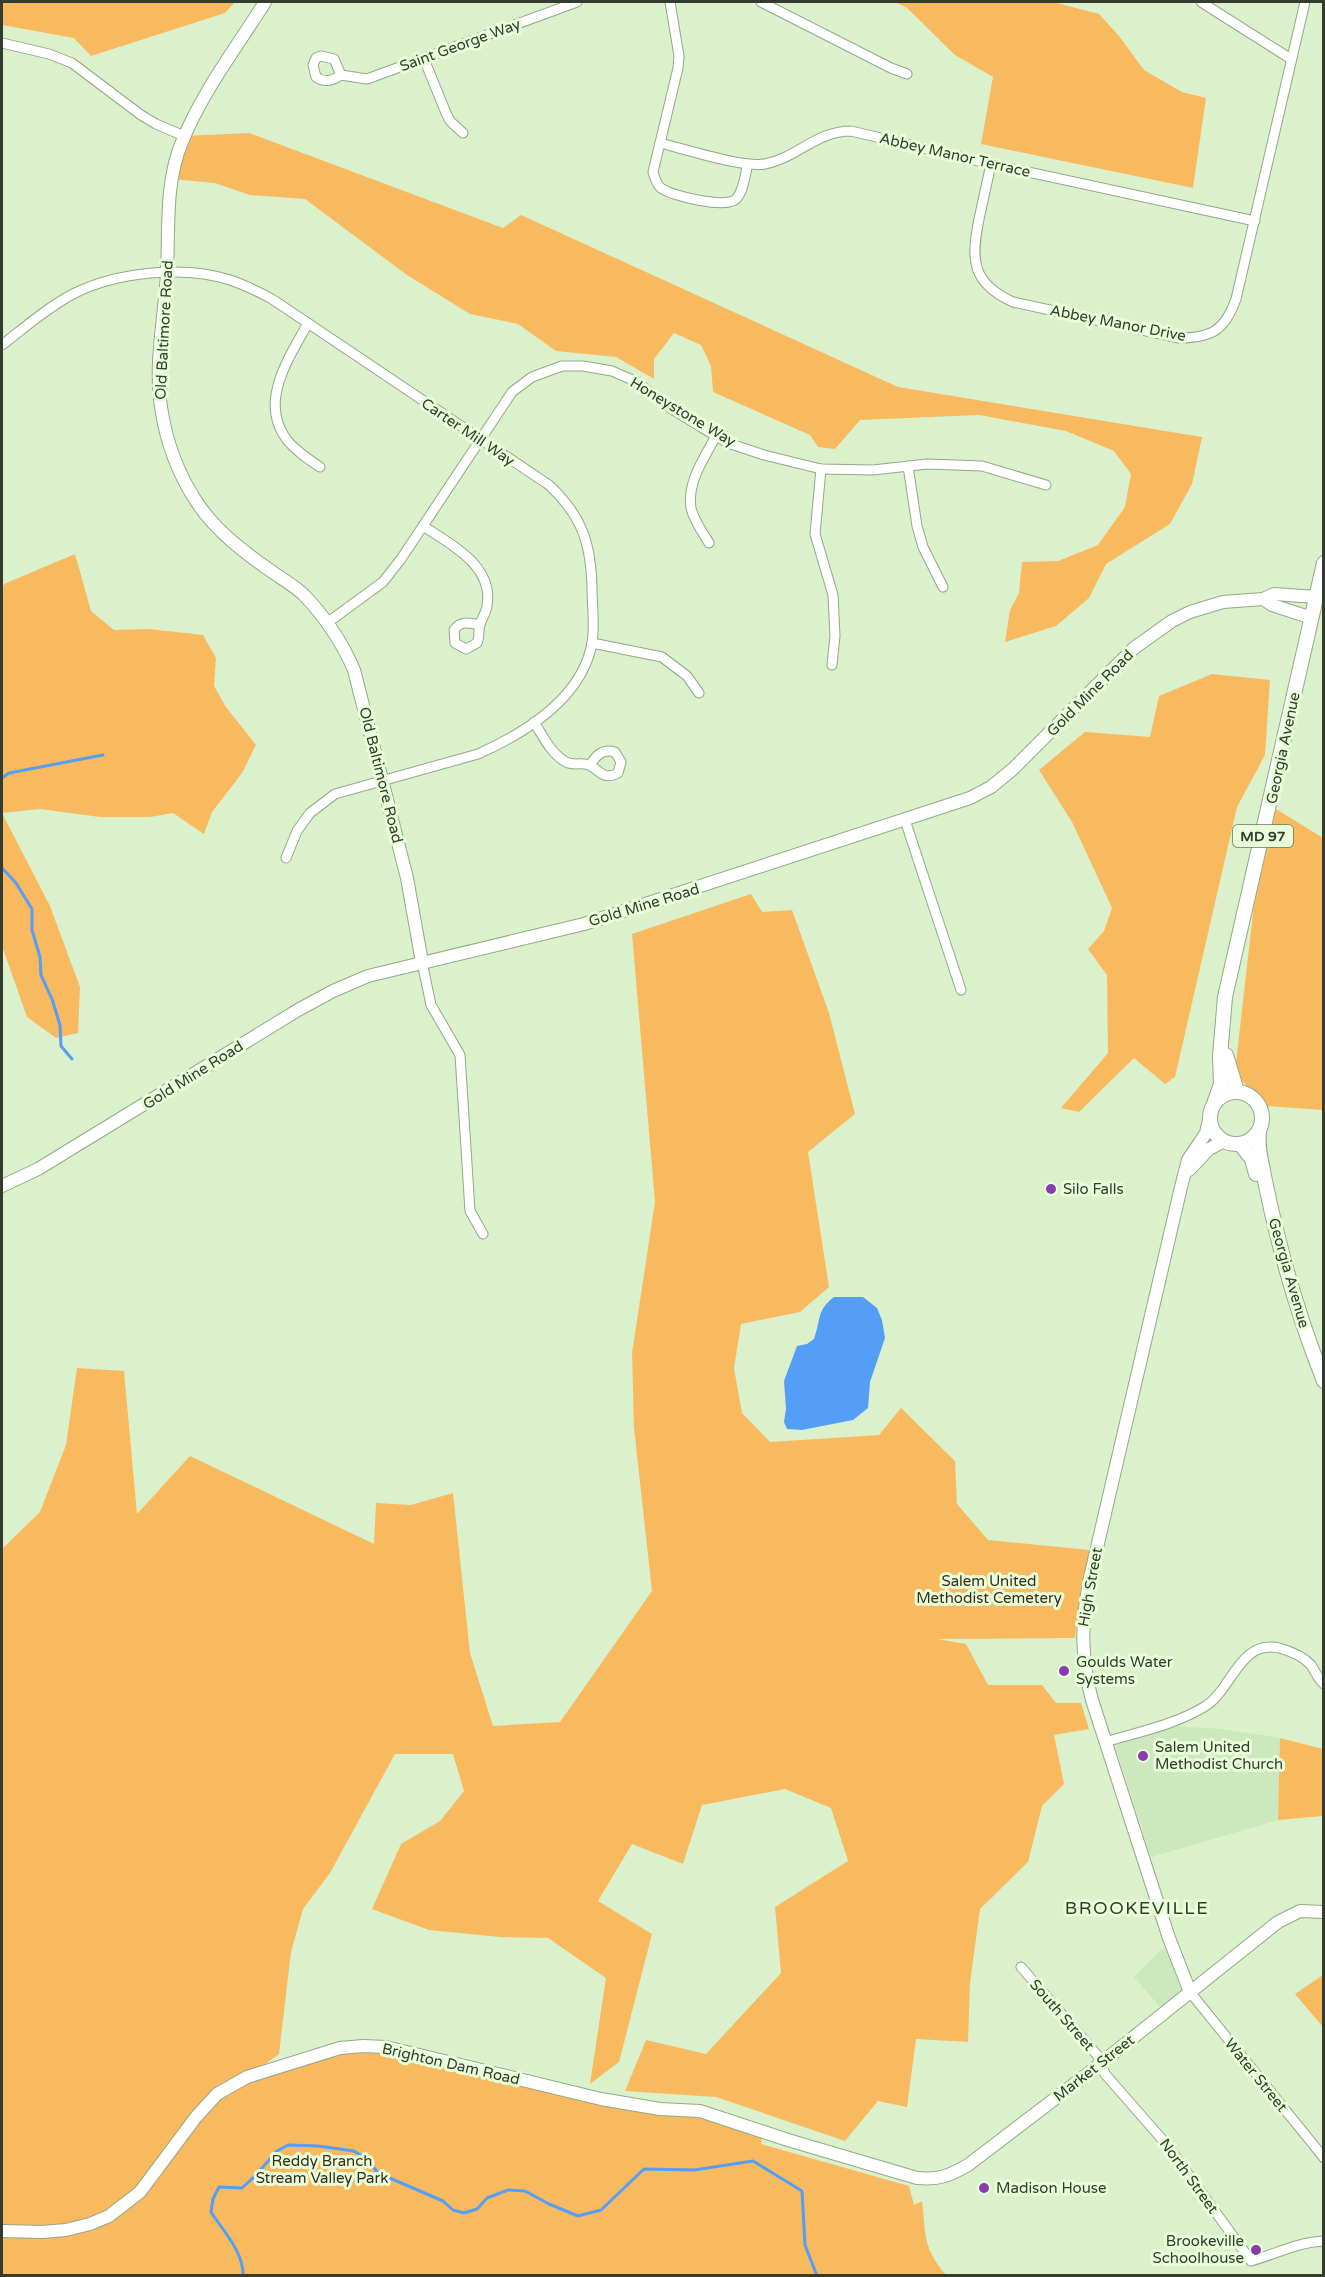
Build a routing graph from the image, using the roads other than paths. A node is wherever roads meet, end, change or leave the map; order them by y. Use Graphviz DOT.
graph roads {
  1 [pos="265,2"];
  2 [pos="577,2"];
  3 [pos="670,2"];
  4 [pos="761,2"];
  5 [pos="1201,2"];
  6 [pos="1305,2"];
  7 [pos="2,43"];
  8 [pos="424,59"];
  9 [pos="1292,59"];
  10 [pos="907,74"];
  11 [pos="341,75"];
  12 [pos="463,133"];
  13 [pos="184,136"];
  14 [pos="660,143"];
  15 [pos="748,164"];
  16 [pos="991,164"];
  17 [pos="1255,221"];
  18 [pos="167,272"];
  19 [pos="308,323"];
  20 [pos="2,345"];
  21 [pos="716,436"];
  22 [pos="480,440"];
  23 [pos="908,466"];
  24 [pos="320,467"];
  25 [pos="821,470"];
  26 [pos="1046,485"];
  27 [pos="423,526"];
  28 [pos="709,543"];
  29 [pos="1323,563"];
  30 [pos="944,587"];
  31 [pos="1320,598"];
  32 [pos="1263,599"];
  33 [pos="1318,619"];
  34 [pos="327,623"];
  35 [pos="480,625"];
  36 [pos="592,643"];
  37 [pos="832,665"];
  38 [pos="699,693"];
  39 [pos="534,722"];
  40 [pos="590,765"];
  41 [pos="383,781"];
  42 [pos="905,820"];
  43 [pos="286,858"];
  44 [pos="423,962"];
  45 [pos="961,990"];
  46 [pos="1222,1039"];
  47 [pos="1237,1091"];
  48 [pos="1215,1101"];
  49 [pos="1209,1119"];
  50 [pos="1258,1131"];
  51 [pos="1224,1141"];
  52 [pos="1239,1144"];
  53 [pos="1185,1175"];
  54 [pos="2,1186"];
  55 [pos="1267,1198"];
  56 [pos="483,1234"];
  57 [pos="1323,1381"];
  58 [pos="1323,1684"];
  59 [pos="1105,1742"];
  60 [pos="1323,1912"];
  61 [pos="1021,1967"];
  62 [pos="1190,1992"];
  63 [pos="1101,2064"];
  64 [pos="1323,2158"];
  65 [pos="849,2159"];
  66 [pos="2,2230"];
  67 [pos="1323,2241"];
  1 -- 13 [label="street, Old Baltimore Road"];
  2 -- 8 [label="street, Saint George Way"];
  3 -- 14 [label="street"];
  4 -- 10 [label="street"];
  5 -- 9 [label="street"];
  6 -- 9 [label="street, Abbey Manor Drive"];
  7 -- 13 [label="street"];
  8 -- 11 [label="street, Saint George Way"];
  8 -- 12 [label="street"];
  9 -- 17 [label="street, Abbey Manor Drive"];
  13 -- 18 [label="street, Old Baltimore Road"];
  14 -- 15 [label="street, Abbey Manor Terrace"];
  14 -- 15 [label="street"];
  15 -- 16 [label="street, Abbey Manor Terrace"];
  16 -- 17 [label="street, Abbey Manor Terrace"];
  16 -- 17 [label="street, Abbey Manor Drive"];
  18 -- 19 [label="street, Carter Mill Way"];
  18 -- 20 [label="street, Carter Mill Way"];
  18 -- 34 [label="street, Old Baltimore Road"];
  19 -- 22 [label="street, Carter Mill Way"];
  19 -- 24 [label="street"];
  21 -- 22 [label="street, Honeystone Way"];
  21 -- 25 [label="street, Honeystone Way"];
  21 -- 28 [label="street"];
  22 -- 27 [label="street, Honeystone Way"];
  22 -- 36 [label="street, Carter Mill Way"];
  23 -- 25 [label="street, Honeystone Way"];
  23 -- 26 [label="street, Honeystone Way"];
  23 -- 30 [label="street"];
  25 -- 37 [label="street"];
  27 -- 34 [label="street, Honeystone Way"];
  27 -- 35 [label="street"];
  29 -- 31 [label="main road, Georgia Avenue / MD 97"];
  31 -- 32 [label="street, Gold Mine Road"];
  31 -- 33 [label="main road, Georgia Avenue / MD 97"];
  32 -- 33 [label="street, Gold Mine Road"];
  32 -- 42 [label="street, Gold Mine Road"];
  33 -- 46 [label="main road, Georgia Avenue / MD 97"];
  34 -- 41 [label="street, Old Baltimore Road"];
  36 -- 38 [label="street"];
  36 -- 39 [label="street, Carter Mill Way"];
  39 -- 40 [label="street"];
  39 -- 41 [label="street, Carter Mill Way"];
  41 -- 43 [label="street, Carter Mill Way"];
  41 -- 44 [label="street, Old Baltimore Road"];
  42 -- 44 [label="street, Gold Mine Road"];
  42 -- 45 [label="street"];
  44 -- 54 [label="street, Gold Mine Road"];
  44 -- 56 [label="street"];
  46 -- 47 [label="main road, Georgia Avenue / MD 97"];
  46 -- 48 [label="main road, Georgia Avenue / MD 97"];
  47 -- 48 [label="main road"];
  47 -- 50 [label="main road"];
  48 -- 49 [label="main road, MD 97"];
  49 -- 51 [label="main road"];
  49 -- 53 [label="street, High Street"];
  50 -- 52 [label="main road"];
  50 -- 55 [label="main road, Georgia Avenue"];
  51 -- 52 [label="main road"];
  51 -- 53 [label="street, High Street"];
  52 -- 55 [label="main road, Georgia Avenue"];
  53 -- 59 [label="street, High Street"];
  55 -- 57 [label="main road, Georgia Avenue"];
  58 -- 59 [label="street"];
  59 -- 62 [label="street, High Street"];
  60 -- 62 [label="street, Market Street"];
  61 -- 63 [label="street, South Street"];
  62 -- 63 [label="street, Market Street"];
  62 -- 64 [label="street, Water Street"];
  63 -- 65 [label="street, Market Street"];
  63 -- 67 [label="street, North Street"];
  65 -- 66 [label="street, Brighton Dam Road"];
}
